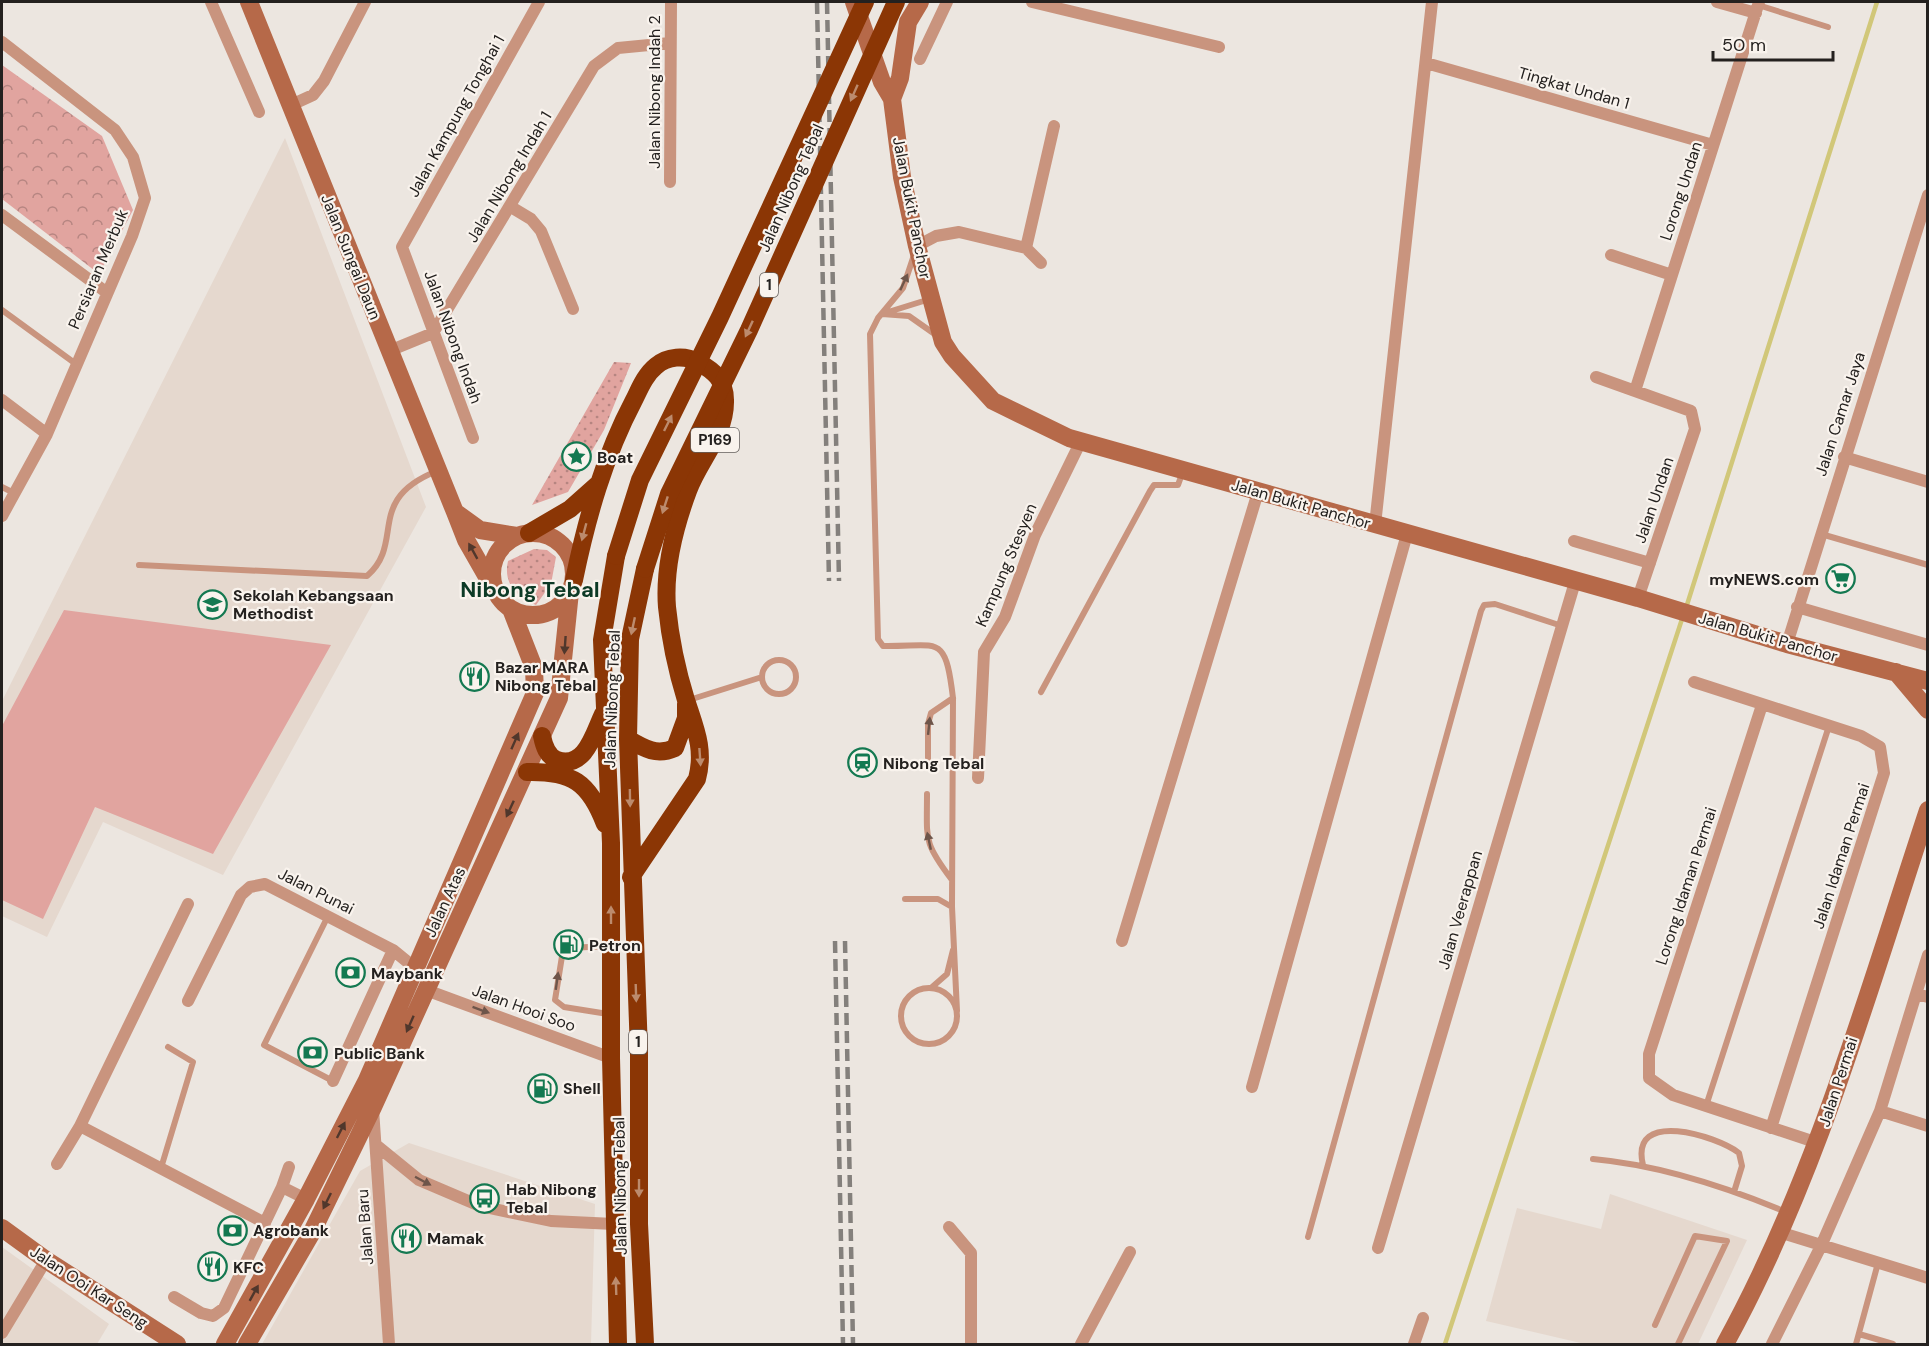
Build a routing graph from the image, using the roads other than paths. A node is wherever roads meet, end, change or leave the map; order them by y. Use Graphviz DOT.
graph roads {
  1 [pos="211,2"];
  2 [pos="249,2"];
  3 [pos="365,2"];
  4 [pos="539,2"];
  5 [pos="671,2"];
  6 [pos="896,2"];
  7 [pos="920,2"];
  8 [pos="948,2"];
  9 [pos="1032,2"];
  10 [pos="1432,2"];
  11 [pos="1717,2"];
  12 [pos="1758,6"];
  13 [pos="859,7"];
  14 [pos="908,22"];
  15 [pos="1828,27"];
  16 [pos="2,42"];
  17 [pos="670,43"];
  18 [pos="1219,47"];
  19 [pos="920,59"];
  20 [pos="1426,63"];
  21 [pos="892,99"];
  22 [pos="289,106"];
  23 [pos="259,112"];
  24 [pos="1054,126"];
  25 [pos="1713,145"];
  26 [pos="670,182"];
  27 [pos="1927,198"];
  28 [pos="511,207"];
  29 [pos="2,215"];
  30 [pos="917,246"];
  31 [pos="402,247"];
  32 [pos="1026,248"];
  33 [pos="1611,255"];
  34 [pos="1041,263"];
  35 [pos="1672,275"];
  36 [pos="106,292"];
  37 [pos="930,299"];
  38 [pos="573,309"];
  39 [pos="2,310"];
  40 [pos="882,314"];
  41 [pos="433,333"];
  42 [pos="943,342"];
  43 [pos="389,351"];
  44 [pos="76,364"];
  45 [pos="1596,377"];
  46 [pos="1635,391"];
  47 [pos="2,400"];
  48 [pos="47,434"];
  49 [pos="473,438"];
  50 [pos="1081,441"];
  51 [pos="1844,457"];
  52 [pos="438,471"];
  53 [pos="1183,471"];
  54 [pos="1927,479"];
  55 [pos="597,485"];
  56 [pos="2,487"];
  57 [pos="1258,492"];
  58 [pos="14,493"];
  59 [pos="455,512"];
  60 [pos="2,516"];
  61 [pos="1375,525"];
  62 [pos="1820,533"];
  63 [pos="1407,534"];
  64 [pos="523,535"];
  65 [pos="1574,541"];
  66 [pos="1650,563"];
  67 [pos="138,565"];
  68 [pos="1928,565"];
  69 [pos="1575,582"];
  70 [pos="572,586"];
  71 [pos="494,589"];
  72 [pos="1638,598"];
  73 [pos="1797,606"];
  74 [pos="511,609"];
  75 [pos="1562,626"];
  76 [pos="1787,644"];
  77 [pos="1928,645"];
  78 [pos="1896,672"];
  79 [pos="762,677"];
  80 [pos="1928,681"];
  81 [pos="1694,682"];
  82 [pos="1041,692"];
  83 [pos="953,698"];
  84 [pos="686,701"];
  85 [pos="1762,705"];
  86 [pos="604,710"];
  87 [pos="1928,710"];
  88 [pos="1829,726"];
  89 [pos="542,736"];
  90 [pos="628,740"];
  91 [pos="928,766"];
  92 [pos="527,772"];
  93 [pos="978,778"];
  94 [pos="927,794"];
  95 [pos="1928,810"];
  96 [pos="611,843"];
  97 [pos="631,877"];
  98 [pos="953,880"];
  99 [pos="905,899"];
  100 [pos="188,904"];
  101 [pos="952,907"];
  102 [pos="328,915"];
  103 [pos="1122,941"];
  104 [pos="955,943"];
  105 [pos="611,945"];
  106 [pos="393,950"];
  107 [pos="1928,955"];
  108 [pos="416,968"];
  109 [pos="931,988"];
  110 [pos="426,990"];
  111 [pos="1922,995"];
  112 [pos="188,1001"];
  113 [pos="957,1011"];
  114 [pos="611,1014"];
  115 [pos="168,1047"];
  116 [pos="611,1058"];
  117 [pos="333,1081"];
  118 [pos="1252,1088"];
  119 [pos="1706,1106"];
  120 [pos="373,1107"];
  121 [pos="1880,1111"];
  122 [pos="80,1126"];
  123 [pos="1928,1126"];
  124 [pos="1772,1128"];
  125 [pos="1818,1143"];
  126 [pos="376,1145"];
  127 [pos="1593,1159"];
  128 [pos="57,1164"];
  129 [pos="1643,1165"];
  130 [pos="289,1167"];
  131 [pos="161,1168"];
  132 [pos="282,1187"];
  133 [pos="1734,1192"];
  134 [pos="306,1199"];
  135 [pos="1789,1213"];
  136 [pos="265,1222"];
  137 [pos="614,1224"];
  138 [pos="949,1227"];
  139 [pos="2,1228"];
  140 [pos="1779,1232"];
  141 [pos="1308,1237"];
  142 [pos="1821,1246"];
  143 [pos="1378,1248"];
  144 [pos="1130,1251"];
  145 [pos="46,1260"];
  146 [pos="1878,1263"];
  147 [pos="1928,1278"];
  148 [pos="174,1297"];
  149 [pos="1423,1318"];
  150 [pos="1655,1325"];
  151 [pos="2,1333"];
  152 [pos="1859,1334"];
  153 [pos="177,1344"];
  154 [pos="225,1344"];
  155 [pos="247,1344"];
  156 [pos="389,1344"];
  157 [pos="618,1344"];
  158 [pos="645,1344"];
  159 [pos="971,1344"];
  160 [pos="1081,1344"];
  161 [pos="1414,1344"];
  162 [pos="1678,1344"];
  163 [pos="1725,1344"];
  164 [pos="1772,1344"];
  165 [pos="1856,1344"];
  166 [pos="1893,1344"];
  1 -- 23 [label="street"];
  2 -- 22 [label="main road, Jalan Sungai Daun"];
  3 -- 22 [label="street"];
  4 -- 31 [label="street, Jalan Kampung Tonghai 1"];
  5 -- 17 [label="street, Jalan Nibong Indah 2"];
  6 -- 90 [label="highway, Jalan Nibong Tebal / 1, one-way, bridge"];
  7 -- 14 [label="main road, Jalan Bukit Panchor"];
  8 -- 19 [label="street"];
  9 -- 18 [label="street"];
  10 -- 20 [label="street"];
  11 -- 12 [label="street"];
  12 -- 15 [label="lane"];
  12 -- 25 [label="street, Lorong Undan"];
  13 -- 14 [label="main road"];
  13 -- 21 [label="main road, Jalan Bukit Panchor"];
  86 -- 13 [label="highway, Jalan Nibong Tebal / 1, one-way, bridge"];
  14 -- 21 [label="main road, Jalan Bukit Panchor"];
  16 -- 36 [label="street, Persiaran Merbuk"];
  17 -- 26 [label="street, Jalan Nibong Indah 2"];
  17 -- 28 [label="street, Jalan Nibong Indah 1"];
  20 -- 25 [label="street, Tingkat Undan 1"];
  20 -- 61 [label="street"];
  21 -- 30 [label="main road, Jalan Bukit Panchor"];
  22 -- 43 [label="main road, Jalan Sungai Daun"];
  24 -- 32 [label="street"];
  25 -- 35 [label="street, Lorong Undan"];
  27 -- 51 [label="street, Jalan Camar Jaya"];
  28 -- 38 [label="street"];
  28 -- 41 [label="street, Jalan Nibong Indah 1"];
  29 -- 36 [label="street"];
  30 -- 32 [label="street"];
  30 -- 37 [label="main road, Jalan Bukit Panchor"];
  40 -- 30 [label="lane, one-way"];
  31 -- 41 [label="street, Jalan Nibong Indah"];
  32 -- 34 [label="street"];
  33 -- 35 [label="street"];
  35 -- 46 [label="street, Lorong Undan"];
  36 -- 44 [label="street, Persiaran Merbuk"];
  37 -- 40 [label="lane"];
  37 -- 42 [label="main road, Jalan Bukit Panchor"];
  39 -- 44 [label="lane"];
  40 -- 42 [label="lane"];
  40 -- 83 [label="lane"];
  41 -- 43 [label="street"];
  41 -- 49 [label="street, Jalan Nibong Indah"];
  42 -- 50 [label="main road, Jalan Bukit Panchor"];
  43 -- 52 [label="main road, Jalan Sungai Daun"];
  44 -- 48 [label="street, Persiaran Merbuk"];
  45 -- 46 [label="street"];
  46 -- 66 [label="street, Jalan Undan"];
  47 -- 48 [label="street"];
  48 -- 58 [label="street, Persiaran Merbuk"];
  50 -- 53 [label="main road, Jalan Bukit Panchor"];
  50 -- 93 [label="street, Kampung Stesyen"];
  51 -- 54 [label="street"];
  51 -- 62 [label="street, Jalan Camar Jaya"];
  52 -- 59 [label="main road, Jalan Sungai Daun"];
  52 -- 67 [label="lane"];
  53 -- 57 [label="main road, Jalan Bukit Panchor"];
  53 -- 82 [label="lane"];
  55 -- 64 [label="highway, Jalan Atas"];
  55 -- 70 [label="highway, Jalan Atas / P169, one-way"];
  55 -- 84 [label="highway, Jalan Atas / P169"];
  56 -- 58 [label="lane"];
  57 -- 61 [label="main road, Jalan Bukit Panchor"];
  57 -- 103 [label="street"];
  58 -- 60 [label="street, Persiaran Merbuk"];
  59 -- 64 [label="main road"];
  71 -- 59 [label="main road, Jalan Sungai Daun, one-way"];
  61 -- 63 [label="main road, Jalan Bukit Panchor"];
  62 -- 68 [label="lane"];
  62 -- 73 [label="street, Jalan Camar Jaya"];
  63 -- 69 [label="main road, Jalan Bukit Panchor"];
  63 -- 118 [label="street"];
  64 -- 70 [label="main road"];
  64 -- 71 [label="main road"];
  65 -- 66 [label="street"];
  66 -- 72 [label="street, Jalan Undan"];
  69 -- 72 [label="main road, Jalan Bukit Panchor"];
  69 -- 75 [label="street, Jalan Veerappan"];
  70 -- 74 [label="main road"];
  70 -- 89 [label="main road, Jalan Atas / P169, one-way"];
  71 -- 74 [label="main road"];
  72 -- 76 [label="main road, Jalan Bukit Panchor"];
  73 -- 76 [label="street, Jalan Camar Jaya"];
  73 -- 77 [label="street"];
  108 -- 74 [label="main road, Jalan Atas, one-way"];
  75 -- 141 [label="lane"];
  75 -- 143 [label="street, Jalan Veerappan"];
  76 -- 78 [label="main road, Jalan Bukit Panchor"];
  78 -- 80 [label="main road, Jalan Bukit Panchor"];
  78 -- 87 [label="main road"];
  79 -- 79 [label="lane"];
  79 -- 84 [label="lane"];
  81 -- 85 [label="street, Jalan Idaman Permai"];
  91 -- 83 [label="lane, one-way"];
  83 -- 98 [label="lane"];
  84 -- 90 [label="highway"];
  84 -- 97 [label="highway, P169, one-way"];
  85 -- 88 [label="street, Jalan Idaman Permai"];
  85 -- 119 [label="street, Lorong Idaman Permai"];
  86 -- 89 [label="highway"];
  86 -- 96 [label="highway, Jalan Nibong Tebal / 1"];
  88 -- 119 [label="lane"];
  88 -- 124 [label="street, Jalan Idaman Permai"];
  89 -- 92 [label="main road, Jalan Atas / P169"];
  90 -- 97 [label="highway, Jalan Nibong Tebal / 1, one-way"];
  92 -- 96 [label="highway"];
  92 -- 110 [label="main road, Jalan Atas / P169, one-way"];
  98 -- 94 [label="lane, one-way"];
  95 -- 125 [label="main road, Jalan Permai"];
  105 -- 96 [label="highway, Jalan Nibong Tebal / 1, one-way"];
  97 -- 158 [label="highway, Jalan Nibong Tebal / 1, one-way"];
  98 -- 101 [label="lane"];
  99 -- 101 [label="lane"];
  100 -- 122 [label="street"];
  101 -- 104 [label="lane"];
  102 -- 106 [label="street, Jalan Punai"];
  102 -- 112 [label="street, Jalan Punai"];
  102 -- 117 [label="lane"];
  104 -- 109 [label="lane"];
  104 -- 113 [label="lane"];
  105 -- 114 [label="highway, Jalan Nibong Tebal / 1"];
  114 -- 105 [label="lane, one-way"];
  106 -- 108 [label="street, Jalan Punai"];
  106 -- 117 [label="street"];
  107 -- 111 [label="street"];
  134 -- 108 [label="main road, Jalan Atas, one-way"];
  109 -- 113 [label="lane"];
  109 -- 113 [label="lane"];
  110 -- 116 [label="street, Jalan Hooi Soo, one-way"];
  110 -- 120 [label="main road, Jalan Atas / P169, one-way"];
  111 -- 121 [label="street"];
  114 -- 116 [label="highway, Jalan Nibong Tebal / 1"];
  115 -- 131 [label="lane"];
  116 -- 137 [label="highway, Jalan Nibong Tebal / 1"];
  119 -- 124 [label="street"];
  120 -- 126 [label="street, Jalan Baru"];
  120 -- 155 [label="main road, Jalan Atas / P169, one-way"];
  121 -- 123 [label="street"];
  121 -- 142 [label="street"];
  122 -- 128 [label="street"];
  122 -- 131 [label="street"];
  124 -- 125 [label="street"];
  125 -- 135 [label="main road, Jalan Permai"];
  126 -- 137 [label="street, one-way"];
  126 -- 156 [label="street, Jalan Baru"];
  127 -- 129 [label="lane"];
  129 -- 133 [label="lane"];
  129 -- 133 [label="lane"];
  130 -- 132 [label="street"];
  131 -- 136 [label="street"];
  132 -- 134 [label="street"];
  132 -- 136 [label="street"];
  133 -- 135 [label="lane"];
  154 -- 134 [label="main road, Jalan Atas, one-way"];
  135 -- 140 [label="main road, Jalan Permai"];
  136 -- 148 [label="street"];
  157 -- 137 [label="highway, Jalan Nibong Tebal / 1, one-way"];
  138 -- 159 [label="street"];
  139 -- 145 [label="main road, Jalan Ooi Kar Seng"];
  140 -- 142 [label="street"];
  140 -- 163 [label="main road, Jalan Permai"];
  142 -- 146 [label="street"];
  142 -- 164 [label="street"];
  144 -- 160 [label="street"];
  145 -- 151 [label="street"];
  145 -- 153 [label="main road, Jalan Ooi Kar Seng"];
  146 -- 147 [label="street"];
  146 -- 152 [label="lane"];
  149 -- 161 [label="street"];
  150 -- 162 [label="lane"];
  152 -- 165 [label="lane"];
  152 -- 166 [label="lane"];
}
